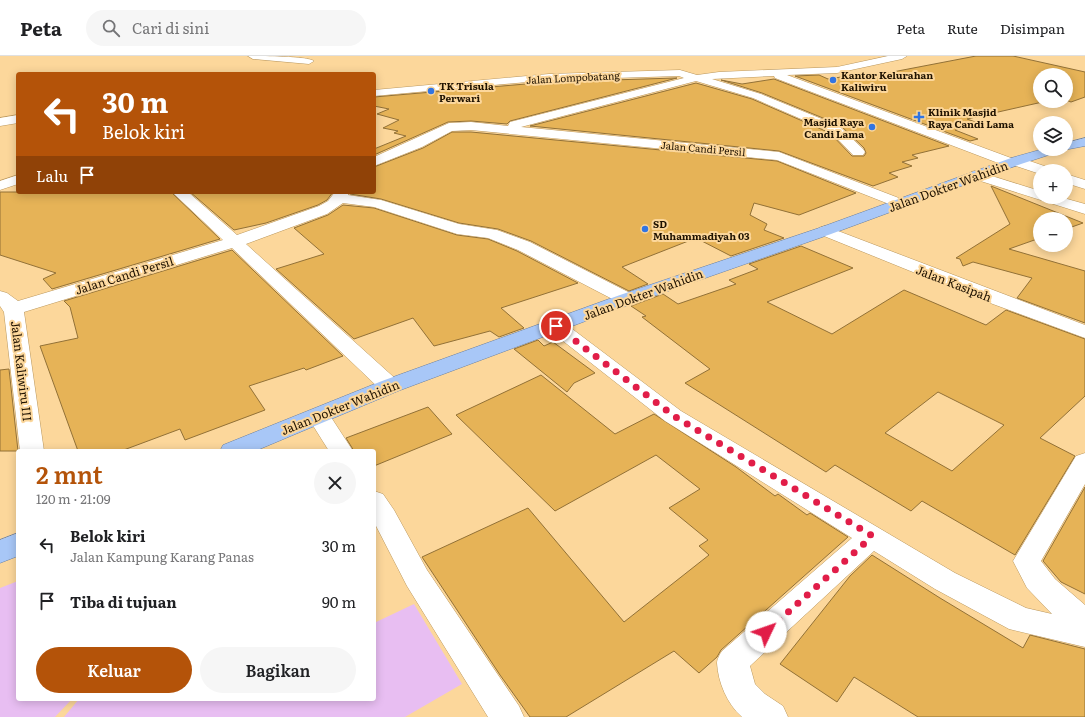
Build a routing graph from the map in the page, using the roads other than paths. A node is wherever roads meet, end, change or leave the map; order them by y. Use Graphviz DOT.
graph roads {
  1 [pos="253,56"];
  2 [pos="320,56"];
  3 [pos="902,56"];
  4 [pos="285,57"];
  5 [pos="309,61"];
  6 [pos="771,73"];
  7 [pos="696,78"];
  8 [pos="376,93"];
  9 [pos="16,119"];
  10 [pos="0,122"];
  11 [pos="499,129"];
  12 [pos="1085,142"];
  13 [pos="1073,145"];
  14 [pos="858,152"];
  15 [pos="1034,156"];
  16 [pos="376,161"];
  17 [pos="1014,162"];
  18 [pos="1033,168"];
  19 [pos="976,175"];
  20 [pos="16,180"];
  21 [pos="1073,181"];
  22 [pos="1085,185"];
  23 [pos="0,186"];
  24 [pos="181,194"];
  25 [pos="1033,194"];
  26 [pos="341,195"];
  27 [pos="899,203"];
  28 [pos="1068,204"];
  29 [pos="1085,209"];
  30 [pos="825,231"];
  31 [pos="236,242"];
  32 [pos="628,299"];
  33 [pos="6,303"];
  34 [pos="556,326"];
  35 [pos="1085,332"];
  36 [pos="9,352"];
  37 [pos="390,386"];
  38 [pos="319,416"];
  39 [pos="32,449"];
  40 [pos="237,449"];
  41 [pos="340,449"];
  42 [pos="1085,462"];
  43 [pos="376,504"];
  44 [pos="871,535"];
  45 [pos="16,545"];
  46 [pos="0,552"];
  47 [pos="1085,624"];
  48 [pos="1085,634"];
  49 [pos="507,717"];
  50 [pos="771,717"];
  1 -- 4 [label="street"];
  2 -- 5 [label="street"];
  3 -- 6 [label="street, Jalan Lompobatang"];
  4 -- 5 [label="street"];
  4 -- 5 [label="street"];
  6 -- 7 [label="street, Jalan Lompobatang"];
  6 -- 17 [label="street, Jalan Lompobatang"];
  7 -- 8 [label="street, Jalan Lompobatang"];
  7 -- 11 [label="street, Jalan Candi Persil"];
  7 -- 14 [label="street"];
  9 -- 10 [label="street"];
  11 -- 16 [label="street, Jalan Candi Persil"];
  11 -- 27 [label="street, Jalan Candi Persil"];
  12 -- 13 [label="highway"];
  15 -- 17 [label="highway, Jalan Dokter Wahidin"];
  17 -- 18 [label="street, Jalan Lompobatang"];
  17 -- 19 [label="highway, Jalan Dokter Wahidin"];
  19 -- 25 [label="street"];
  19 -- 27 [label="highway, Jalan Dokter Wahidin"];
  20 -- 23 [label="street"];
  21 -- 22 [label="street"];
  24 -- 31 [label="street"];
  26 -- 31 [label="street, Jalan Candi Persil"];
  26 -- 32 [label="street, Jalan Candi Persil"];
  27 -- 30 [label="highway, Jalan Dokter Wahidin"];
  28 -- 29 [label="street"];
  30 -- 32 [label="highway, Jalan Dokter Wahidin"];
  30 -- 35 [label="street, Jalan Kasipah"];
  31 -- 33 [label="street, Jalan Candi Persil"];
  31 -- 37 [label="street"];
  32 -- 34 [label="highway, Jalan Dokter Wahidin"];
  33 -- 36 [label="street, Jalan Kaliwiru III"];
  34 -- 37 [label="highway, Jalan Dokter Wahidin"];
  34 -- 44 [label="street"];
  36 -- 39 [label="street, Jalan Kaliwiru III"];
  37 -- 38 [label="highway, Jalan Dokter Wahidin"];
  38 -- 40 [label="highway, Jalan Dokter Wahidin"];
  38 -- 41 [label="street"];
  42 -- 47 [label="street"];
  43 -- 49 [label="street"];
  44 -- 48 [label="street"];
  44 -- 50 [label="street"];
  45 -- 46 [label="highway"];
}
